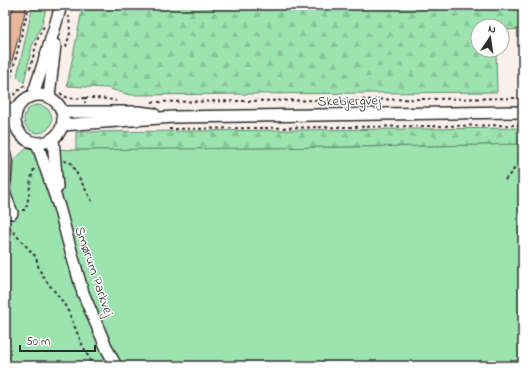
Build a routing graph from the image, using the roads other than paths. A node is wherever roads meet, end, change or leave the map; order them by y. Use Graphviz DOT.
graph roads {
  1 [pos="61,5"];
  2 [pos="57,21"];
  3 [pos="33,95"];
  4 [pos="49,96"];
  5 [pos="9,107"];
  6 [pos="62,112"];
  7 [pos="523,112"];
  8 [pos="174,117"];
  9 [pos="10,124"];
  10 [pos="62,126"];
  11 [pos="52,139"];
  12 [pos="37,143"];
  13 [pos="5,155"];
  14 [pos="5,166"];
  15 [pos="5,180"];
  16 [pos="5,195"];
  17 [pos="59,207"];
  18 [pos="12,213"];
  19 [pos="116,366"];
  1 -- 2 [label="street"];
  2 -- 3 [label="street"];
  2 -- 4 [label="street"];
  3 -- 4 [label="street"];
  3 -- 5 [label="street"];
  4 -- 6 [label="street"];
  5 -- 9 [label="street"];
  6 -- 8 [label="street, Skebjergvej"];
  6 -- 10 [label="street"];
  7 -- 8 [label="street, Skebjergvej"];
  8 -- 10 [label="street, Skebjergvej"];
  9 -- 12 [label="street"];
  10 -- 11 [label="street"];
  11 -- 12 [label="street"];
  11 -- 17 [label="street, Smørum Parkvej"];
  12 -- 17 [label="street, Smørum Parkvej"];
  13 -- 14 [label="street"];
  14 -- 15 [label="street"];
  16 -- 18 [label="street"];
  17 -- 19 [label="street, Smørum Parkvej"];
}
